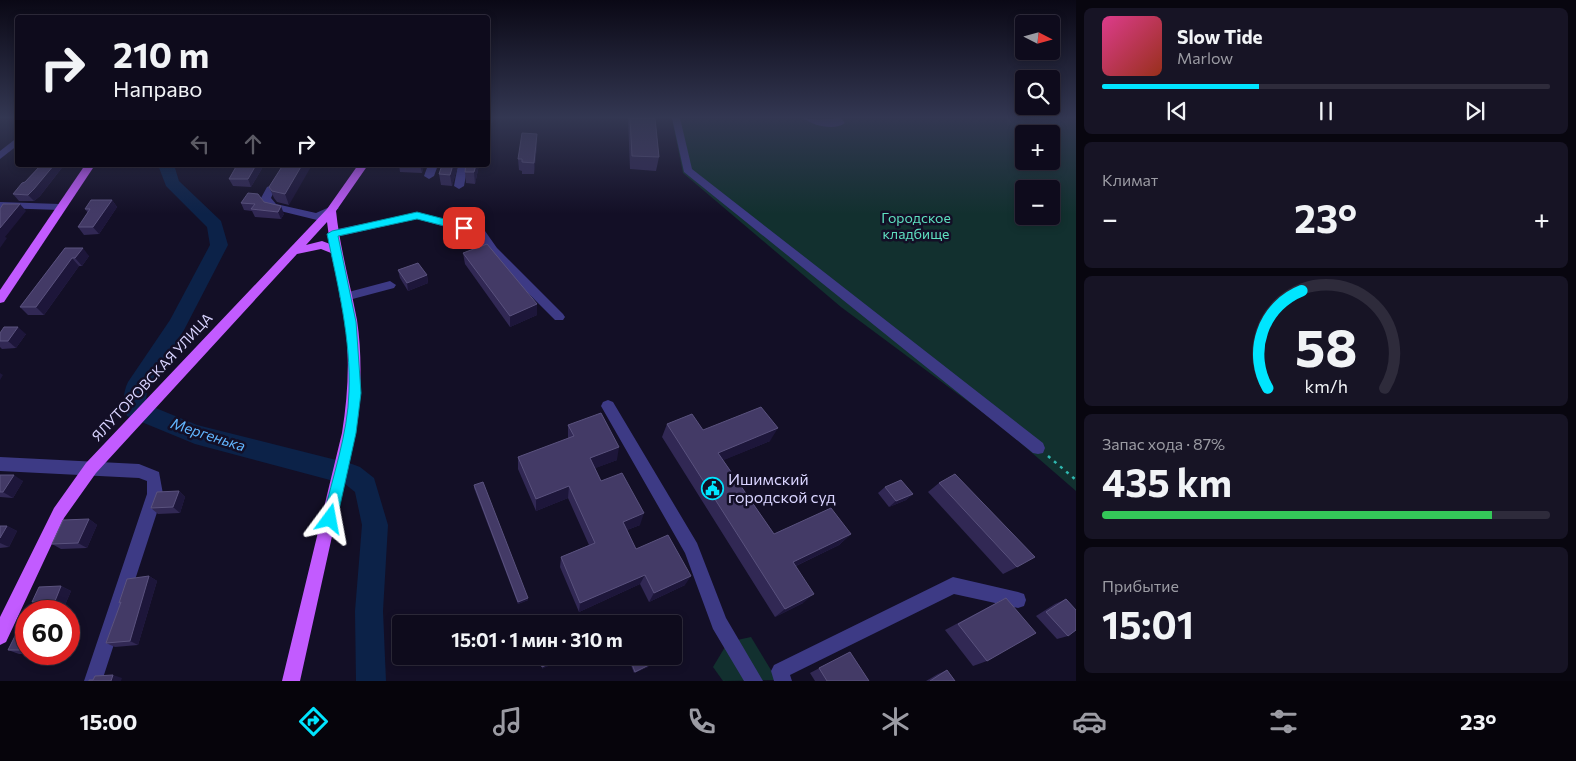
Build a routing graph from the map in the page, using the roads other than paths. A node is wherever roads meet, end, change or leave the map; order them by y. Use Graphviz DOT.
graph roads {
  1 [pos="683,150"];
  2 [pos="89,167"];
  3 [pos="362,167"];
  4 [pos="432,167"];
  5 [pos="463,167"];
  6 [pos="429,176"];
  7 [pos="459,186"];
  8 [pos="270,189"];
  9 [pos="0,205"];
  10 [pos="60,207"];
  11 [pos="332,210"];
  12 [pos="332,234"];
  13 [pos="294,251"];
  14 [pos="336,251"];
  15 [pos="390,285"];
  16 [pos="346,297"];
  17 [pos="0,300"];
  18 [pos="558,317"];
  19 [pos="608,406"];
  20 [pos="1038,448"];
  21 [pos="0,464"];
  22 [pos="91,468"];
  23 [pos="1018,600"];
  24 [pos="0,636"];
  25 [pos="782,676"];
  26 [pos="93,681"];
  27 [pos="292,681"];
  28 [pos="754,681"];
  1 -- 20 [label="street"];
  2 -- 10 [label="main road"];
  3 -- 11 [label="main road, ЯЛУТОРОВСКАЯ УЛИЦА"];
  4 -- 6 [label="street"];
  5 -- 7 [label="street"];
  8 -- 11 [label="street"];
  9 -- 10 [label="street"];
  10 -- 17 [label="main road"];
  11 -- 12 [label="main road"];
  11 -- 13 [label="main road, ЯЛУТОРОВСКАЯ УЛИЦА"];
  12 -- 14 [label="main road"];
  12 -- 18 [label="street"];
  13 -- 14 [label="main road"];
  13 -- 22 [label="main road, ЯЛУТОРОВСКАЯ УЛИЦА"];
  14 -- 16 [label="main road"];
  15 -- 16 [label="street"];
  16 -- 27 [label="main road"];
  19 -- 28 [label="street"];
  21 -- 22 [label="street"];
  22 -- 24 [label="main road, ЯЛУТОРОВСКАЯ УЛИЦА"];
  22 -- 26 [label="street"];
  23 -- 25 [label="street"];
}
